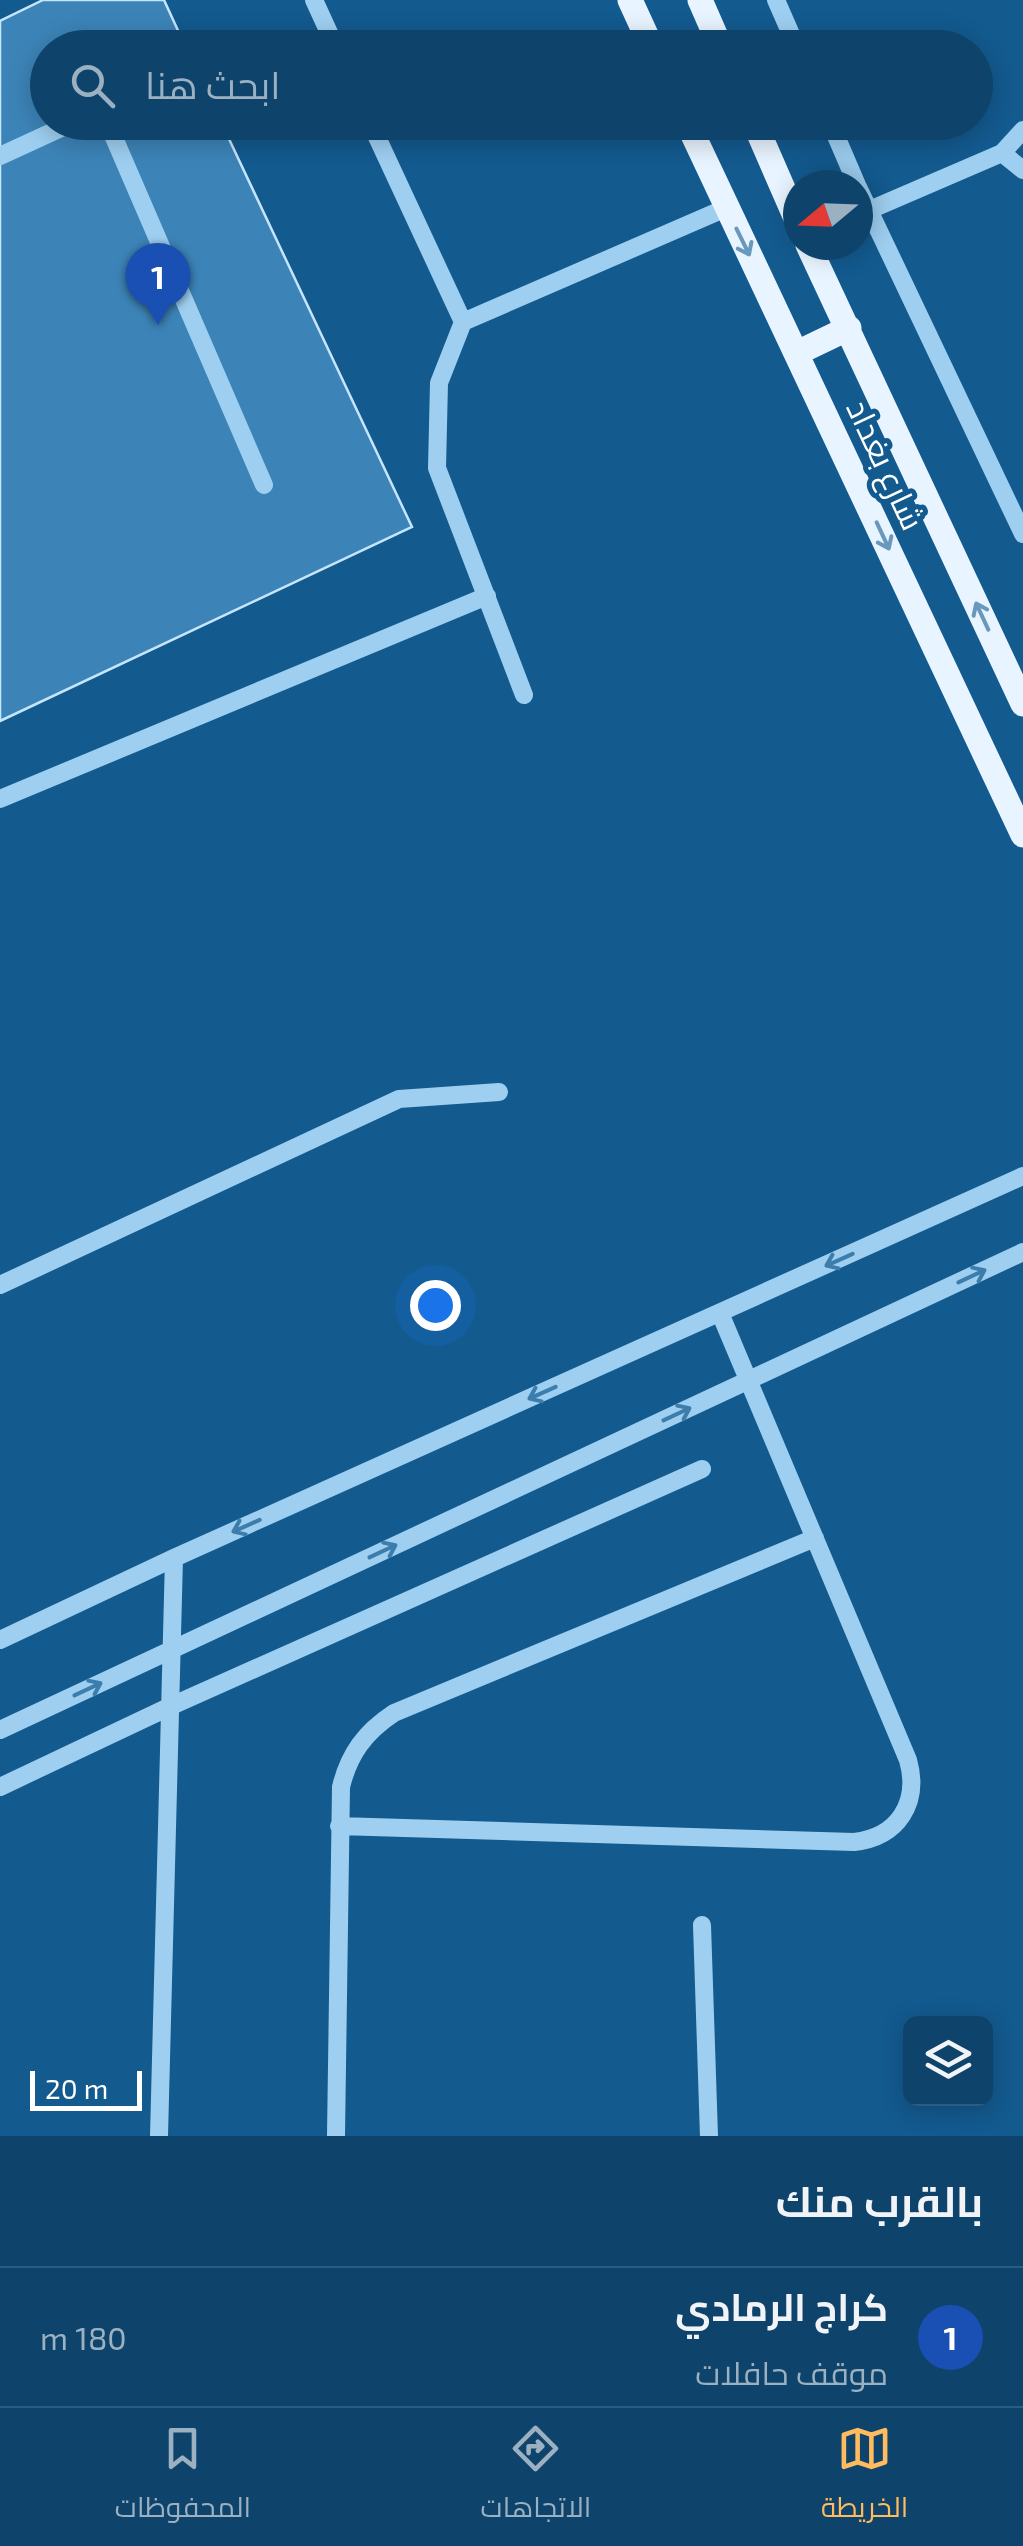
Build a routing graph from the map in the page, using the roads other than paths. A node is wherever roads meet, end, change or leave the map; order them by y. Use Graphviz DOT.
graph roads {
  1 [pos="314,0"];
  2 [pos="630,0"];
  3 [pos="700,0"];
  4 [pos="776,0"];
  5 [pos="328,30"];
  6 [pos="644,30"];
  7 [pos="713,30"];
  8 [pos="789,30"];
  9 [pos="1023,130"];
  10 [pos="35,140"];
  11 [pos="115,140"];
  12 [pos="378,140"];
  13 [pos="695,140"];
  14 [pos="762,140"];
  15 [pos="838,140"];
  16 [pos="1002,153"];
  17 [pos="0,156"];
  18 [pos="851,170"];
  19 [pos="1023,170"];
  20 [pos="783,188"];
  21 [pos="726,208"];
  22 [pos="873,209"];
  23 [pos="873,233"];
  24 [pos="815,260"];
  25 [pos="463,322"];
  26 [pos="849,328"];
  27 [pos="797,353"];
  28 [pos="264,485"];
  29 [pos="1023,534"];
  30 [pos="487,596"];
  31 [pos="524,694"];
  32 [pos="1023,704"];
  33 [pos="0,799"];
  34 [pos="1023,835"];
  35 [pos="499,1092"];
  36 [pos="1023,1176"];
  37 [pos="1023,1252"];
  38 [pos="0,1285"];
  39 [pos="720,1314"];
  40 [pos="748,1380"];
  41 [pos="702,1468"];
  42 [pos="815,1538"];
  43 [pos="174,1558"];
  44 [pos="0,1640"];
  45 [pos="171,1650"];
  46 [pos="169,1707"];
  47 [pos="0,1730"];
  48 [pos="0,1786"];
  49 [pos="338,1826"];
  50 [pos="702,1926"];
  51 [pos="159,2136"];
  52 [pos="336,2136"];
  53 [pos="709,2136"];
  1 -- 5 [label="street"];
  2 -- 6 [label="main road"];
  3 -- 7 [label="main road"];
  4 -- 8 [label="street"];
  9 -- 16 [label="street"];
  10 -- 17 [label="street"];
  11 -- 28 [label="street"];
  12 -- 25 [label="street"];
  13 -- 21 [label="main road, شارع بغداد"];
  14 -- 20 [label="main road"];
  15 -- 18 [label="street"];
  16 -- 19 [label="street"];
  16 -- 22 [label="street"];
  21 -- 25 [label="street"];
  21 -- 27 [label="main road, شارع بغداد, one-way"];
  23 -- 29 [label="street"];
  24 -- 26 [label="main road, شارع بغداد"];
  25 -- 30 [label="street"];
  26 -- 27 [label="main road"];
  32 -- 26 [label="main road, شارع بغداد, one-way"];
  27 -- 34 [label="main road, شارع بغداد, one-way"];
  30 -- 31 [label="street"];
  30 -- 33 [label="street"];
  35 -- 38 [label="street"];
  36 -- 39 [label="street, one-way"];
  40 -- 37 [label="street, one-way"];
  39 -- 40 [label="street"];
  39 -- 43 [label="street, one-way"];
  40 -- 42 [label="street"];
  45 -- 40 [label="street, one-way"];
  41 -- 46 [label="street"];
  42 -- 49 [label="street"];
  42 -- 49 [label="street"];
  43 -- 44 [label="street"];
  43 -- 45 [label="street"];
  45 -- 46 [label="street"];
  47 -- 45 [label="street, one-way"];
  46 -- 48 [label="street"];
  46 -- 51 [label="street"];
  49 -- 52 [label="street"];
  50 -- 53 [label="street"];
}
